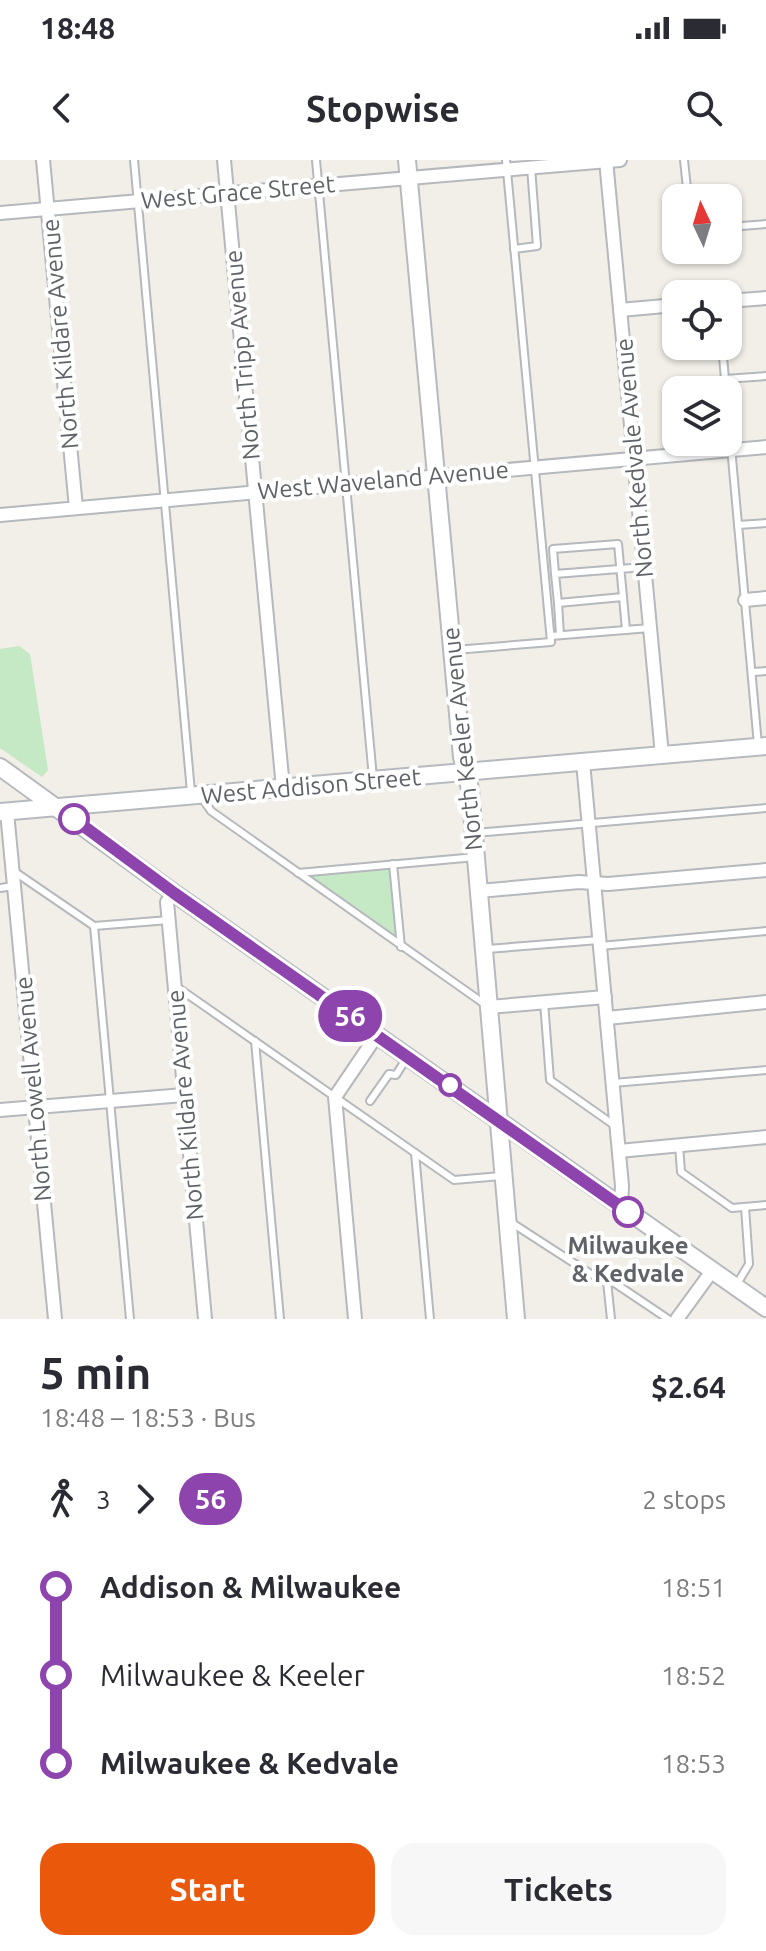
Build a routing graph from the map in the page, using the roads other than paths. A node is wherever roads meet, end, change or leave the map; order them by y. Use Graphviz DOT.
graph roads {
  1 [pos="43,160"];
  2 [pos="134,160"];
  3 [pos="224,160"];
  4 [pos="316,160"];
  5 [pos="606,160"];
  6 [pos="620,160"];
  7 [pos="684,160"];
  8 [pos="506,164"];
  9 [pos="531,167"];
  10 [pos="408,169"];
  11 [pos="687,184"];
  12 [pos="318,185"];
  13 [pos="227,193"];
  14 [pos="138,201"];
  15 [pos="48,209"];
  16 [pos="0,213"];
  17 [pos="766,224"];
  18 [pos="742,226"];
  19 [pos="514,249"];
  20 [pos="766,298"];
  21 [pos="742,300"];
  22 [pos="662,306"];
  23 [pos="620,310"];
  24 [pos="766,376"];
  25 [pos="742,378"];
  26 [pos="766,447"];
  27 [pos="742,449"];
  28 [pos="662,455"];
  29 [pos="732,456"];
  30 [pos="634,457"];
  31 [pos="535,466"];
  32 [pos="436,475"];
  33 [pos="345,483"];
  34 [pos="255,491"];
  35 [pos="164,500"];
  36 [pos="76,508"];
  37 [pos="0,515"];
  38 [pos="766,523"];
  39 [pos="738,525"];
  40 [pos="645,567"];
  41 [pos="619,569"];
  42 [pos="555,574"];
  43 [pos="623,597"];
  44 [pos="766,598"];
  45 [pos="745,600"];
  46 [pos="558,603"];
  47 [pos="650,628"];
  48 [pos="626,630"];
  49 [pos="560,635"];
  50 [pos="551,636"];
  51 [pos="452,651"];
  52 [pos="766,671"];
  53 [pos="752,672"];
  54 [pos="762,746"];
  55 [pos="662,755"];
  56 [pos="583,762"];
  57 [pos="0,767"];
  58 [pos="467,773"];
  59 [pos="373,780"];
  60 [pos="283,788"];
  61 [pos="196,796"];
  62 [pos="57,807"];
  63 [pos="766,808"];
  64 [pos="3,812"];
  65 [pos="589,823"];
  66 [pos="474,833"];
  67 [pos="476,857"];
  68 [pos="393,864"];
  69 [pos="12,870"];
  70 [pos="766,870"];
  71 [pos="298,873"];
  72 [pos="594,883"];
  73 [pos="14,886"];
  74 [pos="0,888"];
  75 [pos="479,891"];
  76 [pos="174,893"];
  77 [pos="169,920"];
  78 [pos="94,926"];
  79 [pos="766,931"];
  80 [pos="600,943"];
  81 [pos="401,947"];
  82 [pos="484,949"];
  83 [pos="174,984"];
  84 [pos="605,997"];
  85 [pos="544,1002"];
  86 [pos="766,1002"];
  87 [pos="489,1007"];
  88 [pos="607,1018"];
  89 [pos="377,1035"];
  90 [pos="255,1041"];
  91 [pos="408,1056"];
  92 [pos="766,1070"];
  93 [pos="613,1083"];
  94 [pos="184,1095"];
  95 [pos="335,1097"];
  96 [pos="109,1101"];
  97 [pos="370,1101"];
  98 [pos="34,1107"];
  99 [pos="0,1110"];
  100 [pos="499,1119"];
  101 [pos="617,1127"];
  102 [pos="766,1137"];
  103 [pos="679,1145"];
  104 [pos="619,1151"];
  105 [pos="415,1153"];
  106 [pos="504,1176"];
  107 [pos="766,1205"];
  108 [pos="621,1207"];
  109 [pos="745,1207"];
  110 [pos="508,1220"];
  111 [pos="712,1271"];
  112 [pos="607,1281"];
  113 [pos="735,1287"];
  114 [pos="766,1308"];
  115 [pos="55,1319"];
  116 [pos="130,1319"];
  117 [pos="205,1319"];
  118 [pos="280,1319"];
  119 [pos="355,1319"];
  120 [pos="430,1319"];
  121 [pos="516,1319"];
  122 [pos="611,1319"];
  123 [pos="668,1319"];
  124 [pos="677,1319"];
  1 -- 15 [label="street, North Kildare Avenue"];
  2 -- 14 [label="lane"];
  3 -- 13 [label="street, North Tripp Avenue"];
  4 -- 12 [label="lane"];
  5 -- 6 [label="street, West Grace Street"];
  5 -- 9 [label="street, West Grace Street"];
  5 -- 23 [label="street, North Kedvale Avenue"];
  7 -- 11 [label="lane"];
  8 -- 9 [label="street, West Grace Street"];
  8 -- 10 [label="street, West Grace Street"];
  8 -- 19 [label="lane"];
  9 -- 19 [label="lane"];
  10 -- 12 [label="street, West Grace Street"];
  10 -- 32 [label="street, North Keeler Avenue"];
  12 -- 13 [label="street, West Grace Street"];
  12 -- 33 [label="lane"];
  13 -- 14 [label="street, West Grace Street"];
  13 -- 34 [label="street, North Tripp Avenue"];
  14 -- 15 [label="street, West Grace Street"];
  14 -- 35 [label="lane"];
  15 -- 16 [label="street, West Grace Street"];
  15 -- 36 [label="street, North Kildare Avenue"];
  17 -- 18 [label="lane"];
  19 -- 31 [label="lane"];
  20 -- 21 [label="street"];
  22 -- 23 [label="street"];
  23 -- 30 [label="street, North Kedvale Avenue"];
  24 -- 25 [label="lane"];
  26 -- 27 [label="street, West Waveland Avenue"];
  28 -- 30 [label="street, West Waveland Avenue"];
  29 -- 39 [label="lane"];
  30 -- 31 [label="street, West Waveland Avenue"];
  30 -- 40 [label="street, North Kedvale Avenue"];
  31 -- 32 [label="street, West Waveland Avenue"];
  31 -- 50 [label="lane"];
  32 -- 33 [label="street, West Waveland Avenue"];
  32 -- 51 [label="street, North Keeler Avenue"];
  33 -- 34 [label="street, West Waveland Avenue"];
  33 -- 59 [label="lane"];
  34 -- 35 [label="street, West Waveland Avenue"];
  34 -- 60 [label="street, North Tripp Avenue"];
  35 -- 36 [label="street, West Waveland Avenue"];
  35 -- 61 [label="lane"];
  36 -- 37 [label="street, West Waveland Avenue"];
  38 -- 39 [label="lane"];
  39 -- 45 [label="lane"];
  40 -- 41 [label="lane"];
  40 -- 47 [label="street, North Kedvale Avenue"];
  41 -- 42 [label="lane"];
  41 -- 42 [label="lane"];
  41 -- 43 [label="lane"];
  42 -- 46 [label="lane"];
  43 -- 46 [label="lane"];
  43 -- 48 [label="lane"];
  44 -- 45 [label="street"];
  45 -- 53 [label="lane"];
  46 -- 49 [label="lane"];
  47 -- 48 [label="lane"];
  47 -- 55 [label="street, North Kedvale Avenue"];
  48 -- 49 [label="lane"];
  49 -- 50 [label="lane"];
  50 -- 51 [label="lane"];
  51 -- 58 [label="street, North Keeler Avenue"];
  52 -- 53 [label="lane"];
  53 -- 54 [label="lane"];
  54 -- 55 [label="street, West Addison Street"];
  55 -- 56 [label="street, West Addison Street"];
  56 -- 58 [label="street, West Addison Street"];
  56 -- 65 [label="street"];
  57 -- 62 [label="street"];
  58 -- 59 [label="street, West Addison Street"];
  58 -- 66 [label="street, North Keeler Avenue"];
  59 -- 60 [label="street, West Addison Street"];
  60 -- 61 [label="street, West Addison Street"];
  61 -- 62 [label="street, West Addison Street"];
  61 -- 71 [label="lane"];
  62 -- 64 [label="street, West Addison Street"];
  62 -- 76 [label="street"];
  63 -- 65 [label="lane"];
  64 -- 69 [label="street, North Lowell Avenue"];
  65 -- 66 [label="lane"];
  65 -- 72 [label="street"];
  66 -- 67 [label="street, North Keeler Avenue"];
  67 -- 68 [label="lane"];
  67 -- 75 [label="street, North Keeler Avenue"];
  68 -- 71 [label="lane"];
  68 -- 81 [label="lane"];
  69 -- 73 [label="street, North Lowell Avenue"];
  69 -- 78 [label="lane"];
  70 -- 72 [label="street"];
  71 -- 81 [label="lane"];
  72 -- 75 [label="street"];
  72 -- 80 [label="street"];
  73 -- 74 [label="lane"];
  73 -- 98 [label="street, North Lowell Avenue"];
  75 -- 82 [label="street, North Keeler Avenue"];
  76 -- 77 [label="street, North Kildare Avenue"];
  76 -- 89 [label="street"];
  77 -- 78 [label="lane"];
  77 -- 83 [label="street, North Kildare Avenue"];
  78 -- 96 [label="lane"];
  79 -- 80 [label="lane"];
  80 -- 82 [label="lane"];
  80 -- 84 [label="street"];
  81 -- 87 [label="lane"];
  82 -- 87 [label="street, North Keeler Avenue"];
  83 -- 90 [label="lane"];
  83 -- 94 [label="street, North Kildare Avenue"];
  84 -- 85 [label="street"];
  84 -- 88 [label="street"];
  85 -- 87 [label="street"];
  85 -- 101 [label="lane"];
  86 -- 88 [label="street"];
  87 -- 100 [label="street, North Keeler Avenue"];
  88 -- 93 [label="street"];
  89 -- 91 [label="street"];
  89 -- 95 [label="street"];
  90 -- 95 [label="lane"];
  90 -- 118 [label="lane"];
  91 -- 97 [label="lane"];
  91 -- 100 [label="street"];
  92 -- 93 [label="lane"];
  93 -- 101 [label="street"];
  94 -- 96 [label="street"];
  94 -- 117 [label="street, North Kildare Avenue"];
  95 -- 105 [label="lane"];
  95 -- 119 [label="street"];
  96 -- 98 [label="street"];
  96 -- 116 [label="lane"];
  98 -- 99 [label="street"];
  98 -- 115 [label="street, North Lowell Avenue"];
  100 -- 106 [label="street, North Keeler Avenue"];
  100 -- 108 [label="street"];
  101 -- 104 [label="street"];
  102 -- 103 [label="street"];
  103 -- 104 [label="street"];
  103 -- 109 [label="lane"];
  104 -- 108 [label="street"];
  105 -- 106 [label="lane"];
  105 -- 120 [label="lane"];
  106 -- 110 [label="street, North Keeler Avenue"];
  107 -- 109 [label="lane"];
  108 -- 111 [label="street"];
  109 -- 113 [label="lane"];
  110 -- 112 [label="lane"];
  110 -- 121 [label="street, North Keeler Avenue"];
  111 -- 113 [label="street"];
  111 -- 124 [label="street"];
  112 -- 122 [label="lane"];
  112 -- 123 [label="lane"];
  113 -- 114 [label="street"];
}
